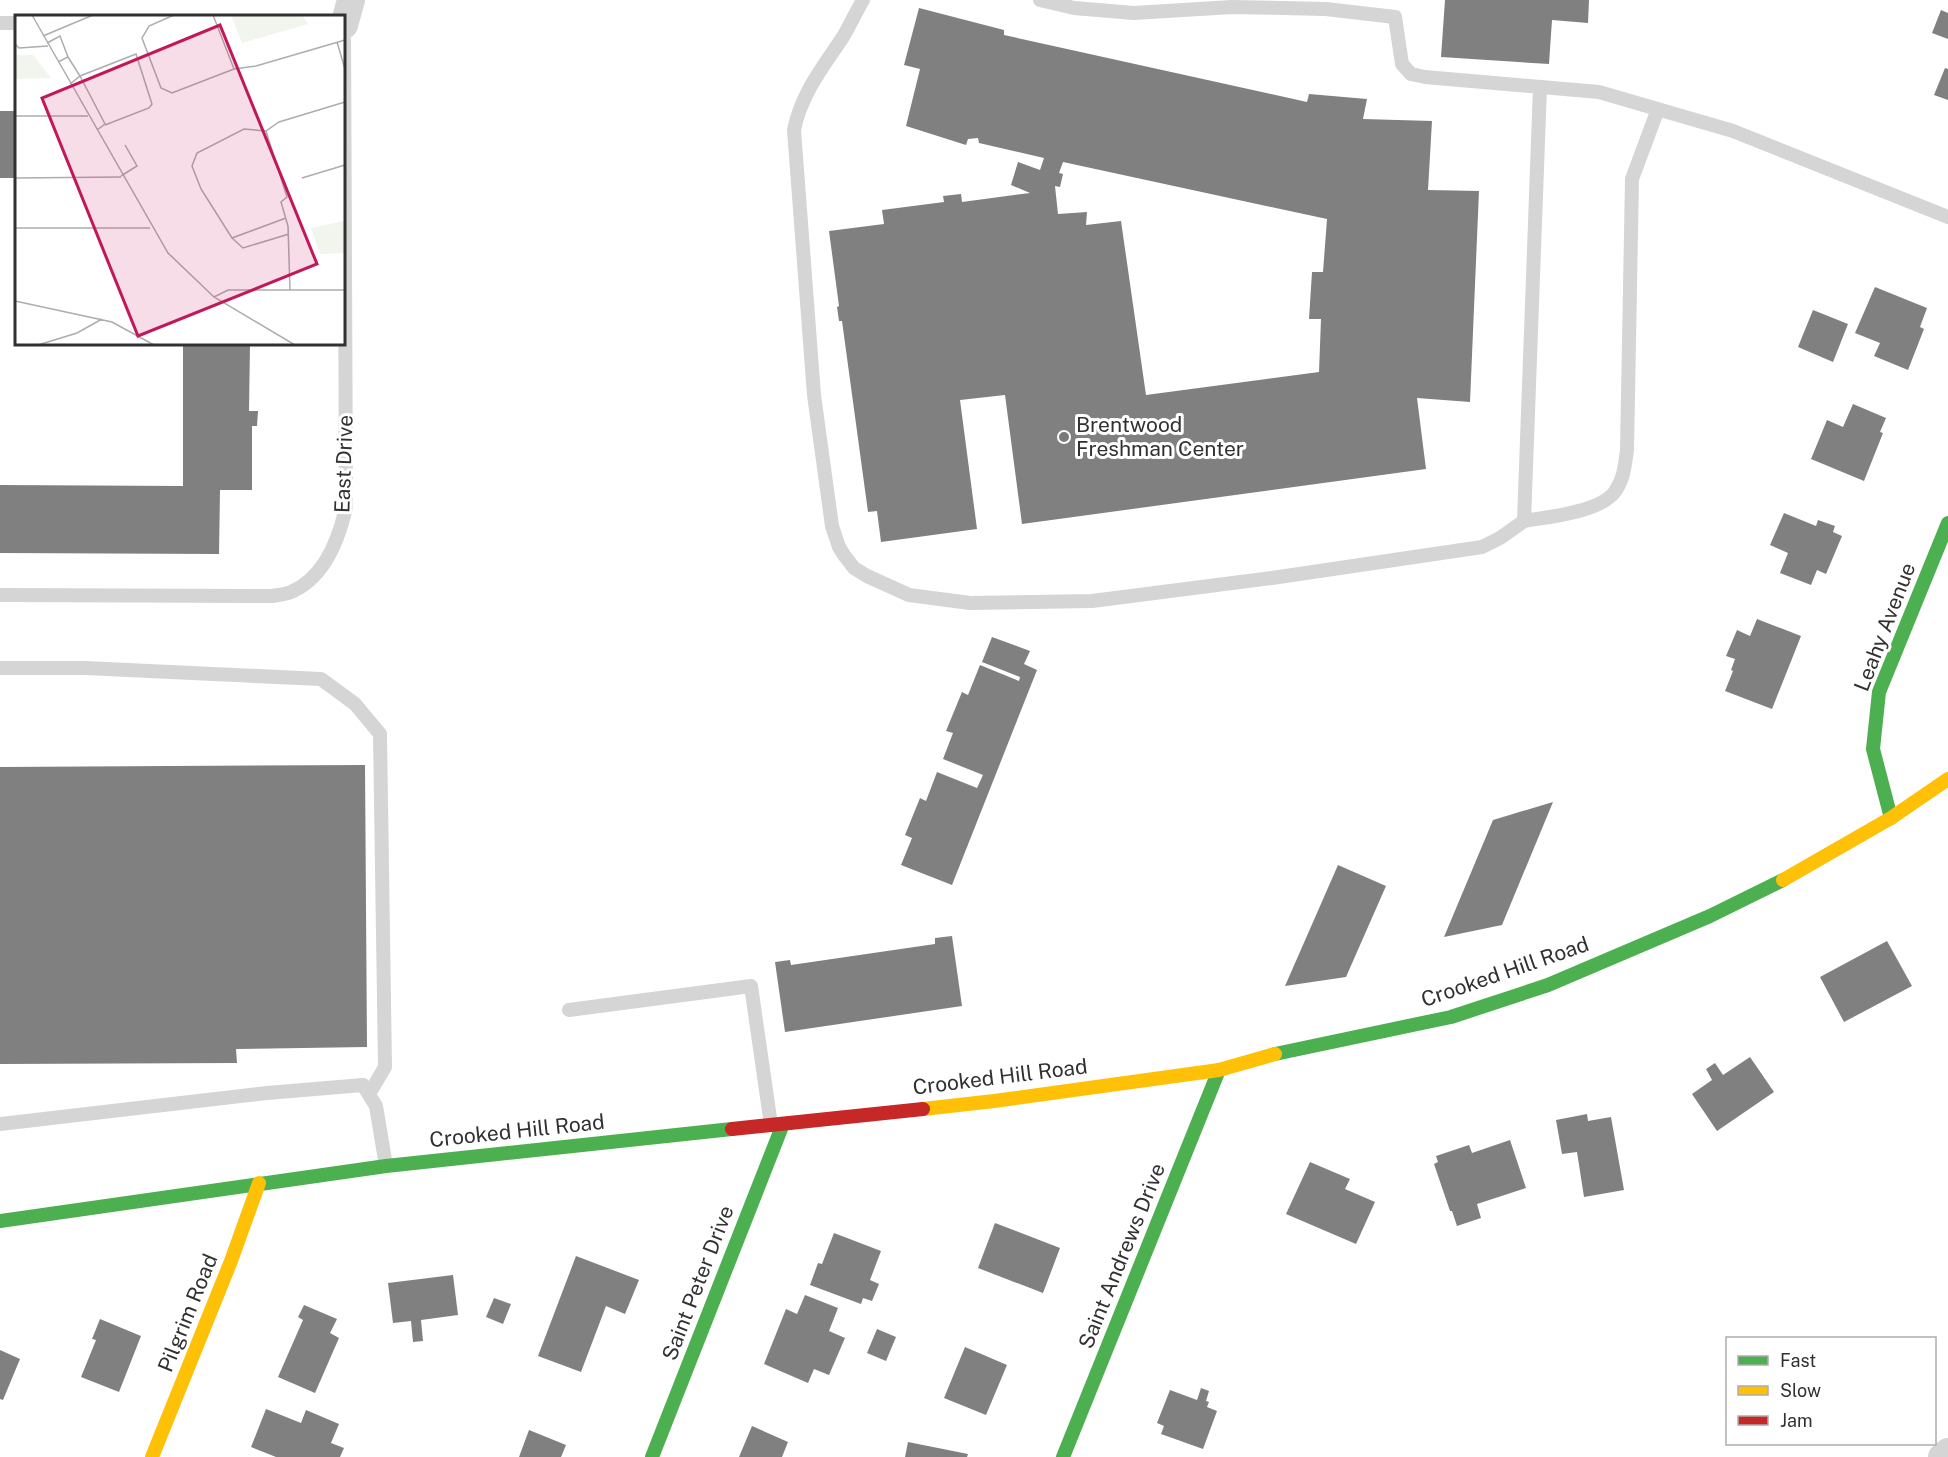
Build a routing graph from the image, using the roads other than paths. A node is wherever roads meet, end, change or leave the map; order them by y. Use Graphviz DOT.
graph roads {
  1 [pos="351,0"];
  2 [pos="863,0"];
  3 [pos="1040,0"];
  4 [pos="345,21"];
  5 [pos="1540,87"];
  6 [pos="1658,109"];
  7 [pos="1948,217"];
  8 [pos="345,266"];
  9 [pos="1524,521"];
  10 [pos="1948,523"];
  11 [pos="0,596"];
  12 [pos="0,668"];
  13 [pos="1948,779"];
  14 [pos="1891,818"];
  15 [pos="569,1010"];
  16 [pos="1219,1070"];
  17 [pos="369,1094"];
  18 [pos="0,1124"];
  19 [pos="777,1124"];
  20 [pos="387,1166"];
  21 [pos="259,1183"];
  22 [pos="0,1221"];
  23 [pos="1948,1452"];
  24 [pos="152,1457"];
  25 [pos="652,1457"];
  26 [pos="1063,1457"];
  27 [pos="1942,1457"];
  1 -- 4 [label="street"];
  2 -- 9 [label="lane"];
  3 -- 5 [label="lane"];
  5 -- 6 [label="lane"];
  5 -- 9 [label="lane"];
  6 -- 7 [label="lane"];
  6 -- 9 [label="lane"];
  8 -- 11 [label="lane, East Drive"];
  10 -- 14 [label="main road, Leahy Avenue"];
  12 -- 17 [label="lane"];
  13 -- 14 [label="main road, Crooked Hill Road"];
  14 -- 16 [label="main road, Crooked Hill Road"];
  15 -- 19 [label="lane"];
  16 -- 19 [label="main road, Crooked Hill Road"];
  16 -- 26 [label="main road, Saint Andrews Drive"];
  17 -- 18 [label="lane"];
  17 -- 20 [label="lane"];
  19 -- 20 [label="main road, Crooked Hill Road"];
  19 -- 25 [label="main road, Saint Peter Drive"];
  20 -- 21 [label="main road, Crooked Hill Road"];
  21 -- 22 [label="main road, Crooked Hill Road"];
  21 -- 24 [label="main road, Pilgrim Road"];
  23 -- 27 [label="street"];
}
